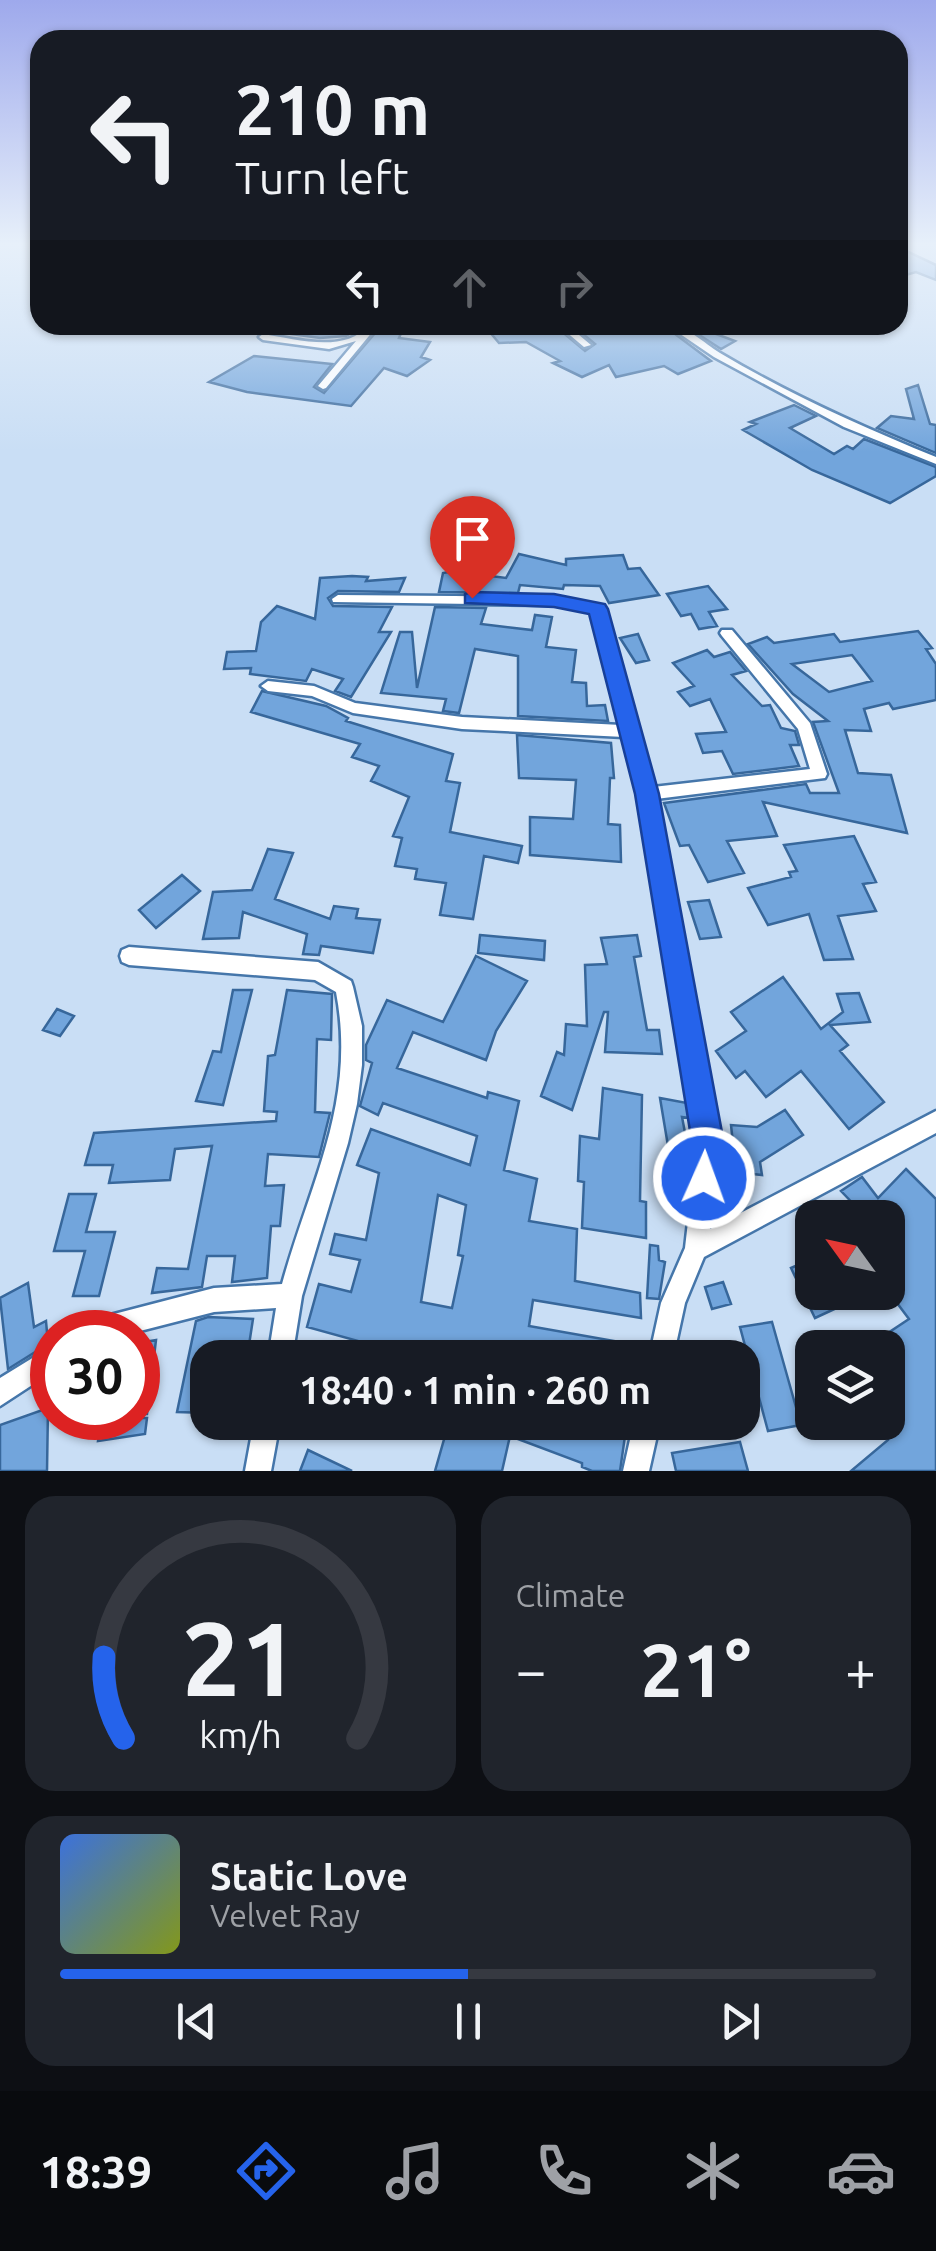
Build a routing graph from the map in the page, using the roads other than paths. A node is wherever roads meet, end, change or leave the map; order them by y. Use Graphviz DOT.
graph roads {
  1 [pos="367,335"];
  2 [pos="575,335"];
  3 [pos="686,335"];
  4 [pos="263,337"];
  5 [pos="588,345"];
  6 [pos="323,386"];
  7 [pos="936,462"];
  8 [pos="338,599"];
  9 [pos="727,633"];
  10 [pos="268,686"];
  11 [pos="628,732"];
  12 [pos="647,794"];
  13 [pos="130,956"];
  14 [pos="936,1122"];
  15 [pos="696,1249"];
  16 [pos="290,1295"];
  17 [pos="160,1314"];
  18 [pos="283,1340"];
  19 [pos="665,1340"];
  20 [pos="30,1373"];
  21 [pos="0,1393"];
  22 [pos="264,1440"];
  23 [pos="643,1440"];
  24 [pos="258,1471"];
  25 [pos="636,1471"];
  1 -- 4 [label="street"];
  1 -- 6 [label="street"];
  2 -- 5 [label="street"];
  3 -- 7 [label="street"];
  8 -- 11 [label="street"];
  9 -- 12 [label="street"];
  10 -- 11 [label="street"];
  11 -- 12 [label="street"];
  12 -- 15 [label="street"];
  13 -- 16 [label="street"];
  14 -- 15 [label="street"];
  15 -- 19 [label="street"];
  16 -- 17 [label="street"];
  16 -- 18 [label="street"];
  20 -- 21 [label="street"];
  22 -- 24 [label="street"];
  23 -- 25 [label="street"];
}
